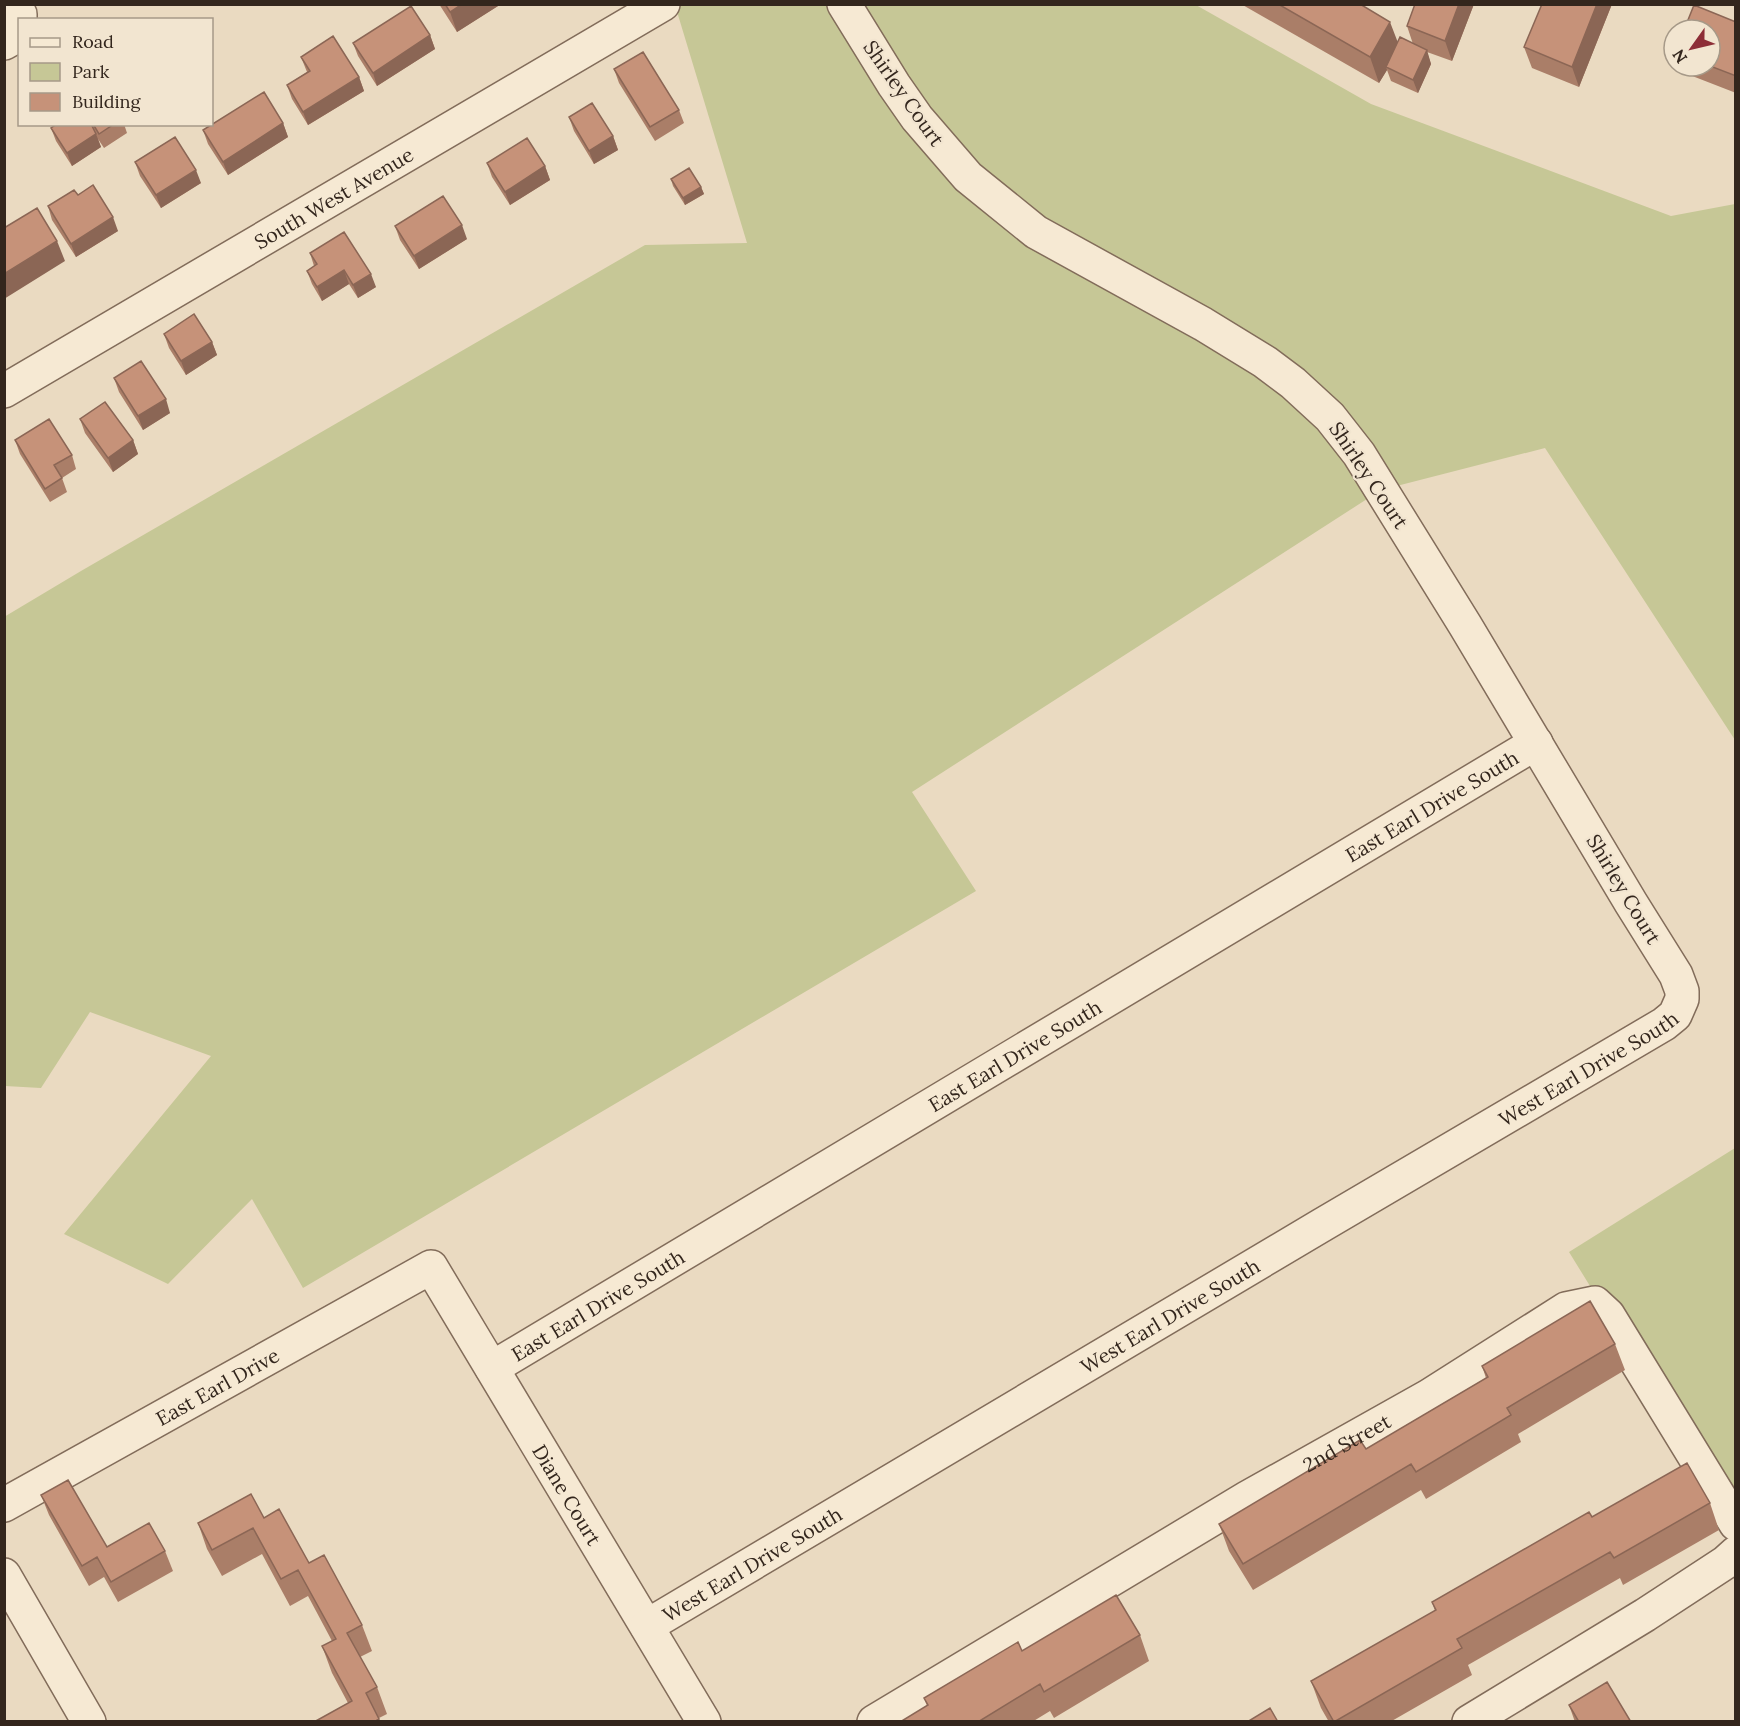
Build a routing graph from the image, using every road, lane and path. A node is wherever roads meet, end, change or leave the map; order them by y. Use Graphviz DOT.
graph roads {
  1 [pos="14,4"];
  2 [pos="663,4"];
  3 [pos="844,4"];
  4 [pos="20,18"];
  5 [pos="18,35"];
  6 [pos="4,43"];
  7 [pos="4,391"];
  8 [pos="1536,743"];
  9 [pos="1682,999"];
  10 [pos="431,1267"];
  11 [pos="492,1368"];
  12 [pos="4,1505"];
  13 [pos="1736,1524"];
  14 [pos="1736,1553"];
  15 [pos="4,1575"];
  16 [pos="647,1626"];
  17 [pos="89,1722"];
  18 [pos="704,1722"];
  19 [pos="874,1722"];
  20 [pos="1469,1722"];
  1 -- 4 [label="street"];
  2 -- 7 [label="street, South West Avenue"];
  3 -- 8 [label="street, Shirley Court"];
  5 -- 6 [label="street"];
  8 -- 9 [label="street, Shirley Court"];
  8 -- 11 [label="street, East Earl Drive South"];
  9 -- 16 [label="street, West Earl Drive South"];
  10 -- 11 [label="street, Diane Court"];
  10 -- 12 [label="street, East Earl Drive"];
  11 -- 16 [label="street, Diane Court"];
  13 -- 19 [label="street, 2nd Street"];
  14 -- 20 [label="street"];
  15 -- 17 [label="street"];
  16 -- 18 [label="street, Diane Court"];
}
